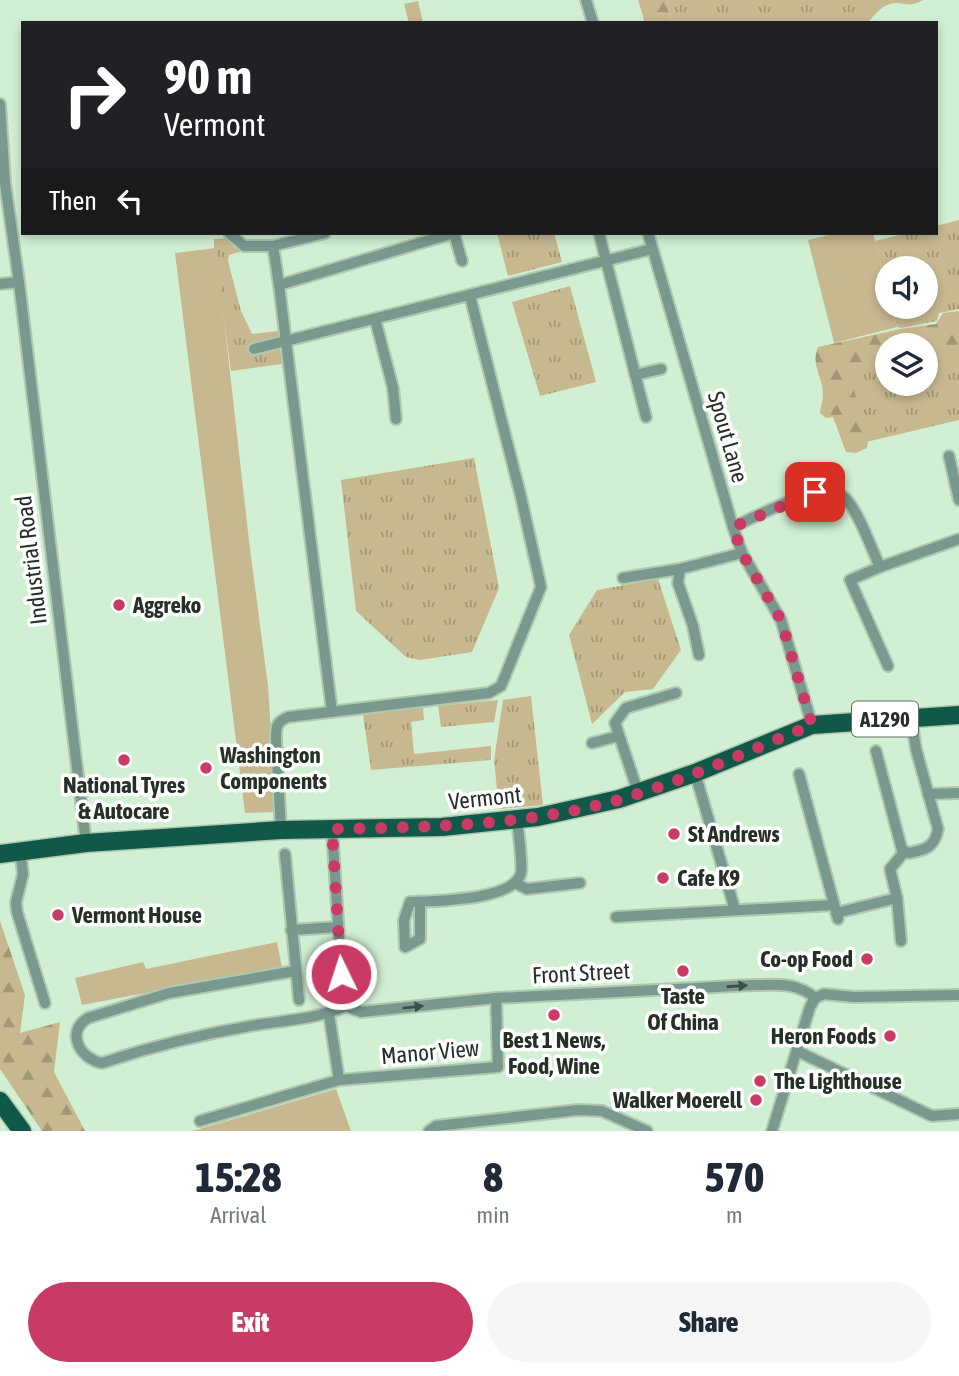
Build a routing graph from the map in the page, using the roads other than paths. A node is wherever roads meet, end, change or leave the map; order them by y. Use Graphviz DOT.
graph roads {
  1 [pos="586,0"];
  2 [pos="592,21"];
  3 [pos="0,104"];
  4 [pos="231,235"];
  5 [pos="317,235"];
  6 [pos="447,235"];
  7 [pos="455,235"];
  8 [pos="600,235"];
  9 [pos="648,235"];
  10 [pos="273,246"];
  11 [pos="652,249"];
  12 [pos="462,261"];
  13 [pos="606,261"];
  14 [pos="19,282"];
  15 [pos="0,284"];
  16 [pos="279,285"];
  17 [pos="470,296"];
  18 [pos="375,319"];
  19 [pos="284,341"];
  20 [pos="254,349"];
  21 [pos="661,369"];
  22 [pos="635,375"];
  23 [pos="646,417"];
  24 [pos="396,419"];
  25 [pos="949,456"];
  26 [pos="959,500"];
  27 [pos="733,527"];
  28 [pos="959,539"];
  29 [pos="742,553"];
  30 [pos="880,567"];
  31 [pos="680,569"];
  32 [pos="623,578"];
  33 [pos="699,655"];
  34 [pos="888,666"];
  35 [pos="676,693"];
  36 [pos="332,712"];
  37 [pos="959,715"];
  38 [pos="911,717"];
  39 [pos="812,725"];
  40 [pos="619,736"];
  41 [pos="592,743"];
  42 [pos="876,751"];
  43 [pos="695,773"];
  44 [pos="799,774"];
  45 [pos="638,792"];
  46 [pos="959,793"];
  47 [pos="928,794"];
  48 [pos="517,819"];
  49 [pos="332,829"];
  50 [pos="281,830"];
  51 [pos="86,843"];
  52 [pos="20,850"];
  53 [pos="905,851"];
  54 [pos="0,854"];
  55 [pos="285,854"];
  56 [pos="515,883"];
  57 [pos="580,883"];
  58 [pos="897,898"];
  59 [pos="420,902"];
  60 [pos="735,910"];
  61 [pos="836,912"];
  62 [pos="617,917"];
  63 [pos="338,927"];
  64 [pos="291,930"];
  65 [pos="901,941"];
  66 [pos="295,971"];
  67 [pos="959,995"];
  68 [pos="496,998"];
  69 [pos="815,998"];
  70 [pos="299,1000"];
  71 [pos="45,1003"];
  72 [pos="346,1006"];
  73 [pos="329,1014"];
  74 [pos="797,1051"];
  75 [pos="339,1080"];
  76 [pos="0,1101"];
  77 [pos="959,1114"];
  78 [pos="504,1118"];
  79 [pos="200,1121"];
  80 [pos="22,1131"];
  81 [pos="429,1131"];
  82 [pos="506,1131"];
  83 [pos="646,1131"];
  84 [pos="772,1131"];
  1 -- 2 [label="street"];
  3 -- 14 [label="street, Industrial Road"];
  4 -- 10 [label="street"];
  5 -- 10 [label="street"];
  6 -- 16 [label="street"];
  7 -- 12 [label="street"];
  8 -- 13 [label="street"];
  9 -- 11 [label="street, Spout Lane"];
  10 -- 16 [label="street"];
  11 -- 13 [label="street"];
  11 -- 27 [label="street, Spout Lane"];
  13 -- 17 [label="street"];
  13 -- 22 [label="street"];
  14 -- 15 [label="street"];
  14 -- 51 [label="street, Industrial Road"];
  16 -- 19 [label="street"];
  17 -- 18 [label="street"];
  17 -- 36 [label="street"];
  18 -- 19 [label="street"];
  18 -- 24 [label="street"];
  19 -- 20 [label="street"];
  19 -- 36 [label="street"];
  21 -- 22 [label="street"];
  22 -- 23 [label="street"];
  25 -- 26 [label="street"];
  27 -- 29 [label="street, Spout Lane"];
  27 -- 30 [label="street"];
  28 -- 30 [label="street"];
  29 -- 31 [label="street"];
  29 -- 39 [label="street, Spout Lane"];
  30 -- 34 [label="street"];
  31 -- 32 [label="street"];
  31 -- 33 [label="street"];
  35 -- 40 [label="street"];
  36 -- 50 [label="street"];
  37 -- 38 [label="main road, Vermont / A1290"];
  38 -- 39 [label="main road, Vermont / A1290"];
  38 -- 47 [label="street"];
  39 -- 43 [label="main road, Vermont / A1290"];
  40 -- 41 [label="street"];
  40 -- 45 [label="street"];
  42 -- 53 [label="street"];
  43 -- 45 [label="main road, Vermont / A1290"];
  43 -- 60 [label="street"];
  44 -- 61 [label="street"];
  45 -- 48 [label="main road, Vermont / A1290"];
  46 -- 47 [label="street"];
  47 -- 53 [label="street"];
  48 -- 49 [label="main road, Vermont / A1290"];
  48 -- 56 [label="street"];
  49 -- 50 [label="main road, Vermont / A1290"];
  49 -- 63 [label="street"];
  50 -- 51 [label="main road, Vermont / A1290"];
  51 -- 52 [label="main road, Vermont / A1290"];
  52 -- 54 [label="main road, Vermont / A1290"];
  52 -- 71 [label="street"];
  53 -- 58 [label="street"];
  55 -- 64 [label="street"];
  56 -- 57 [label="street"];
  56 -- 59 [label="street"];
  58 -- 61 [label="street"];
  58 -- 65 [label="street"];
  60 -- 61 [label="street"];
  60 -- 62 [label="street"];
  63 -- 64 [label="street"];
  63 -- 72 [label="street"];
  64 -- 66 [label="street"];
  66 -- 70 [label="street"];
  66 -- 73 [label="street"];
  67 -- 69 [label="street"];
  68 -- 69 [label="street, Front Street, one-way"];
  72 -- 68 [label="street, Front Street, one-way"];
  68 -- 75 [label="street, Manor View"];
  69 -- 74 [label="street"];
  72 -- 73 [label="street"];
  73 -- 75 [label="street"];
  74 -- 77 [label="street"];
  74 -- 84 [label="street"];
  75 -- 79 [label="street"];
  76 -- 80 [label="main road"];
  78 -- 81 [label="street"];
  78 -- 82 [label="street"];
  78 -- 83 [label="street"];
}
